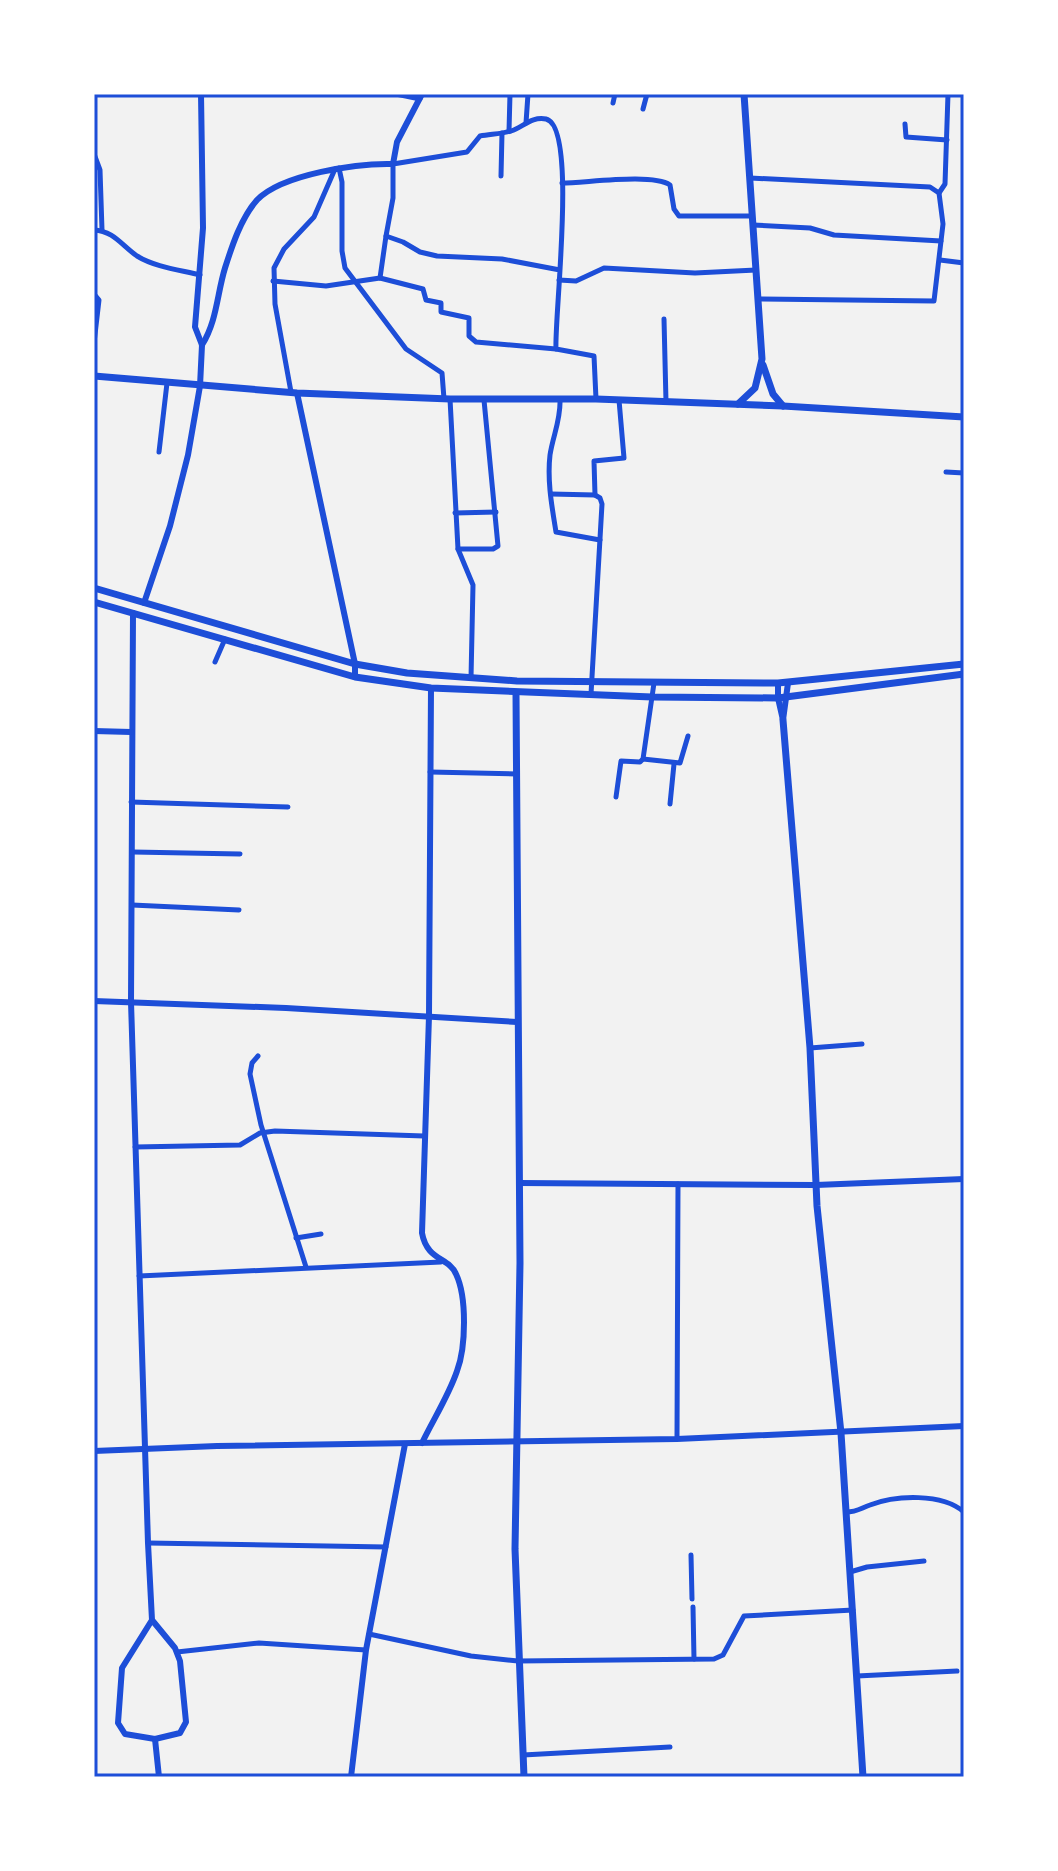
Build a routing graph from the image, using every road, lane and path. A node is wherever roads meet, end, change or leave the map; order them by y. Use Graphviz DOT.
graph roads {
  1 [pos="200,94"];
  2 [pos="396,94"];
  3 [pos="510,94"];
  4 [pos="528,94"];
  5 [pos="615,94"];
  6 [pos="647,94"];
  7 [pos="744,94"];
  8 [pos="948,94"];
  9 [pos="421,96"];
  10 [pos="613,103"];
  11 [pos="643,109"];
  12 [pos="526,123"];
  13 [pos="905,124"];
  14 [pos="505,133"];
  15 [pos="947,140"];
  16 [pos="94,154"];
  17 [pos="393,164"];
  18 [pos="338,168"];
  19 [pos="501,176"];
  20 [pos="749,178"];
  21 [pos="562,183"];
  22 [pos="939,193"];
  23 [pos="752,216"];
  24 [pos="753,225"];
  25 [pos="94,230"];
  26 [pos="102,230"];
  27 [pos="386,236"];
  28 [pos="941,241"];
  29 [pos="940,260"];
  30 [pos="964,263"];
  31 [pos="560,270"];
  32 [pos="756,270"];
  33 [pos="201,275"];
  34 [pos="380,278"];
  35 [pos="559,280"];
  36 [pos="273,281"];
  37 [pos="357,282"];
  38 [pos="94,294"];
  39 [pos="758,299"];
  40 [pos="664,319"];
  41 [pos="94,343"];
  42 [pos="202,345"];
  43 [pos="556,349"];
  44 [pos="762,359"];
  45 [pos="94,376"];
  46 [pos="167,383"];
  47 [pos="200,386"];
  48 [pos="294,392"];
  49 [pos="447,399"];
  50 [pos="560,399"];
  51 [pos="596,399"];
  52 [pos="484,400"];
  53 [pos="619,400"];
  54 [pos="666,403"];
  55 [pos="737,405"];
  56 [pos="783,406"];
  57 [pos="964,417"];
  58 [pos="159,452"];
  59 [pos="946,472"];
  60 [pos="964,473"];
  61 [pos="551,494"];
  62 [pos="595,495"];
  63 [pos="496,512"];
  64 [pos="455,513"];
  65 [pos="600,540"];
  66 [pos="458,549"];
  67 [pos="94,588"];
  68 [pos="94,602"];
  69 [pos="144,603"];
  70 [pos="133,613"];
  71 [pos="225,639"];
  72 [pos="215,662"];
  73 [pos="355,664"];
  74 [pos="964,664"];
  75 [pos="964,674"];
  76 [pos="865,675"];
  77 [pos="355,677"];
  78 [pos="471,678"];
  79 [pos="591,683"];
  80 [pos="654,683"];
  81 [pos="778,683"];
  82 [pos="788,683"];
  83 [pos="866,685"];
  84 [pos="431,688"];
  85 [pos="516,693"];
  86 [pos="591,694"];
  87 [pos="652,697"];
  88 [pos="787,697"];
  89 [pos="778,698"];
  90 [pos="783,720"];
  91 [pos="94,731"];
  92 [pos="131,732"];
  93 [pos="688,736"];
  94 [pos="643,759"];
  95 [pos="674,764"];
  96 [pos="430,772"];
  97 [pos="518,774"];
  98 [pos="616,797"];
  99 [pos="131,802"];
  100 [pos="670,804"];
  101 [pos="288,807"];
  102 [pos="133,852"];
  103 [pos="240,854"];
  104 [pos="132,905"];
  105 [pos="239,910"];
  106 [pos="94,1001"];
  107 [pos="131,1002"];
  108 [pos="429,1016"];
  109 [pos="517,1022"];
  110 [pos="862,1044"];
  111 [pos="810,1048"];
  112 [pos="258,1056"];
  113 [pos="259,1133"];
  114 [pos="424,1136"];
  115 [pos="135,1147"];
  116 [pos="964,1179"];
  117 [pos="519,1183"];
  118 [pos="678,1184"];
  119 [pos="816,1185"];
  120 [pos="321,1234"];
  121 [pos="296,1238"];
  122 [pos="435,1260"];
  123 [pos="302,1267"];
  124 [pos="138,1276"];
  125 [pos="964,1426"];
  126 [pos="841,1433"];
  127 [pos="677,1439"];
  128 [pos="518,1441"];
  129 [pos="422,1443"];
  130 [pos="405,1444"];
  131 [pos="145,1450"];
  132 [pos="94,1451"];
  133 [pos="845,1512"];
  134 [pos="964,1512"];
  135 [pos="148,1543"];
  136 [pos="386,1547"];
  137 [pos="691,1555"];
  138 [pos="924,1561"];
  139 [pos="850,1572"];
  140 [pos="853,1610"];
  141 [pos="152,1620"];
  142 [pos="369,1634"];
  143 [pos="366,1650"];
  144 [pos="177,1652"];
  145 [pos="694,1659"];
  146 [pos="518,1661"];
  147 [pos="957,1671"];
  148 [pos="857,1676"];
  149 [pos="155,1739"];
  150 [pos="670,1747"];
  151 [pos="523,1755"];
  152 [pos="159,1777"];
  153 [pos="351,1777"];
  154 [pos="524,1777"];
  155 [pos="863,1777"];
  1 -- 33 [label="street"];
  2 -- 9 [label="street"];
  3 -- 14 [label="street"];
  4 -- 12 [label="street"];
  5 -- 10 [label="street"];
  6 -- 11 [label="street"];
  7 -- 20 [label="main road"];
  8 -- 15 [label="street"];
  9 -- 17 [label="street"];
  12 -- 14 [label="street"];
  12 -- 21 [label="street"];
  13 -- 15 [label="street"];
  14 -- 17 [label="street"];
  14 -- 19 [label="street"];
  15 -- 22 [label="street"];
  16 -- 26 [label="street"];
  17 -- 18 [label="street"];
  17 -- 27 [label="street"];
  18 -- 36 [label="street"];
  18 -- 37 [label="street"];
  18 -- 42 [label="street"];
  20 -- 22 [label="street"];
  20 -- 23 [label="main road"];
  21 -- 23 [label="street"];
  21 -- 31 [label="street"];
  22 -- 28 [label="street"];
  23 -- 24 [label="main road"];
  24 -- 28 [label="street"];
  24 -- 32 [label="main road"];
  25 -- 26 [label="street"];
  26 -- 33 [label="street"];
  27 -- 31 [label="street"];
  27 -- 34 [label="street"];
  28 -- 29 [label="street"];
  29 -- 30 [label="street"];
  29 -- 39 [label="street"];
  31 -- 35 [label="street"];
  32 -- 35 [label="street"];
  32 -- 39 [label="main road"];
  33 -- 42 [label="street"];
  34 -- 37 [label="street"];
  34 -- 43 [label="street"];
  35 -- 43 [label="street"];
  36 -- 37 [label="street"];
  36 -- 48 [label="street"];
  37 -- 49 [label="street"];
  38 -- 41 [label="street"];
  39 -- 44 [label="main road"];
  40 -- 54 [label="street"];
  42 -- 47 [label="street"];
  43 -- 51 [label="street"];
  44 -- 55 [label="main road"];
  44 -- 56 [label="main road"];
  45 -- 46 [label="main road"];
  46 -- 47 [label="main road"];
  46 -- 58 [label="street"];
  47 -- 48 [label="main road"];
  47 -- 69 [label="street"];
  48 -- 49 [label="main road"];
  48 -- 73 [label="street"];
  49 -- 52 [label="main road"];
  49 -- 64 [label="street"];
  50 -- 51 [label="main road"];
  50 -- 52 [label="main road"];
  50 -- 61 [label="street"];
  51 -- 53 [label="main road"];
  52 -- 63 [label="street"];
  53 -- 54 [label="main road"];
  53 -- 62 [label="street"];
  54 -- 55 [label="main road"];
  55 -- 56 [label="main road"];
  56 -- 57 [label="main road"];
  59 -- 60 [label="street"];
  61 -- 62 [label="street"];
  61 -- 65 [label="street"];
  62 -- 65 [label="street"];
  63 -- 64 [label="street"];
  63 -- 66 [label="street"];
  64 -- 66 [label="street"];
  65 -- 79 [label="street"];
  66 -- 78 [label="street"];
  67 -- 69 [label="main road"];
  68 -- 70 [label="main road"];
  69 -- 73 [label="main road"];
  70 -- 71 [label="main road"];
  70 -- 92 [label="street"];
  71 -- 72 [label="street"];
  71 -- 77 [label="main road"];
  73 -- 77 [label="street"];
  73 -- 78 [label="main road"];
  74 -- 76 [label="main road"];
  75 -- 83 [label="main road"];
  76 -- 82 [label="main road"];
  76 -- 83 [label="main road"];
  77 -- 84 [label="main road"];
  78 -- 79 [label="main road"];
  79 -- 80 [label="main road"];
  79 -- 86 [label="street"];
  80 -- 81 [label="main road"];
  80 -- 87 [label="street"];
  81 -- 82 [label="main road"];
  81 -- 89 [label="street"];
  82 -- 88 [label="street"];
  83 -- 88 [label="main road"];
  84 -- 85 [label="main road"];
  84 -- 96 [label="street"];
  85 -- 86 [label="main road"];
  85 -- 97 [label="main road"];
  86 -- 87 [label="main road"];
  87 -- 89 [label="main road"];
  87 -- 94 [label="street"];
  88 -- 89 [label="main road"];
  88 -- 90 [label="street"];
  89 -- 90 [label="street"];
  90 -- 111 [label="main road"];
  91 -- 92 [label="street"];
  92 -- 99 [label="street"];
  93 -- 95 [label="street"];
  94 -- 95 [label="street"];
  94 -- 98 [label="street"];
  95 -- 100 [label="street"];
  96 -- 97 [label="street"];
  96 -- 108 [label="street"];
  97 -- 109 [label="main road"];
  99 -- 101 [label="street"];
  99 -- 102 [label="street"];
  102 -- 103 [label="street"];
  102 -- 104 [label="street"];
  104 -- 105 [label="street"];
  104 -- 107 [label="street"];
  106 -- 107 [label="street"];
  107 -- 108 [label="street"];
  107 -- 115 [label="street"];
  108 -- 109 [label="street"];
  108 -- 114 [label="street"];
  109 -- 117 [label="main road"];
  110 -- 111 [label="street"];
  111 -- 119 [label="main road"];
  112 -- 113 [label="street"];
  113 -- 114 [label="street"];
  113 -- 115 [label="street"];
  113 -- 121 [label="street"];
  114 -- 122 [label="street"];
  115 -- 124 [label="street"];
  116 -- 119 [label="street"];
  117 -- 118 [label="street"];
  117 -- 128 [label="main road"];
  118 -- 119 [label="street"];
  118 -- 127 [label="street"];
  119 -- 126 [label="main road"];
  120 -- 121 [label="street"];
  121 -- 123 [label="street"];
  122 -- 123 [label="street"];
  122 -- 129 [label="street"];
  123 -- 124 [label="street"];
  124 -- 131 [label="street"];
  125 -- 126 [label="street"];
  126 -- 127 [label="street"];
  126 -- 133 [label="main road"];
  127 -- 128 [label="street"];
  128 -- 129 [label="street"];
  128 -- 146 [label="main road"];
  129 -- 130 [label="street"];
  130 -- 131 [label="street"];
  130 -- 136 [label="street"];
  131 -- 132 [label="street"];
  131 -- 135 [label="street"];
  133 -- 134 [label="street"];
  133 -- 139 [label="main road"];
  135 -- 136 [label="street"];
  135 -- 141 [label="street"];
  136 -- 142 [label="street"];
  137 -- 145 [label="street"];
  138 -- 139 [label="street"];
  139 -- 140 [label="main road"];
  140 -- 145 [label="street"];
  140 -- 148 [label="main road"];
  141 -- 144 [label="street"];
  141 -- 149 [label="street"];
  142 -- 143 [label="street"];
  142 -- 146 [label="street"];
  143 -- 144 [label="street"];
  143 -- 153 [label="street"];
  144 -- 149 [label="street"];
  145 -- 146 [label="street"];
  146 -- 151 [label="main road"];
  147 -- 148 [label="street"];
  148 -- 155 [label="main road"];
  149 -- 152 [label="street"];
  150 -- 151 [label="street"];
  151 -- 154 [label="main road"];
}
